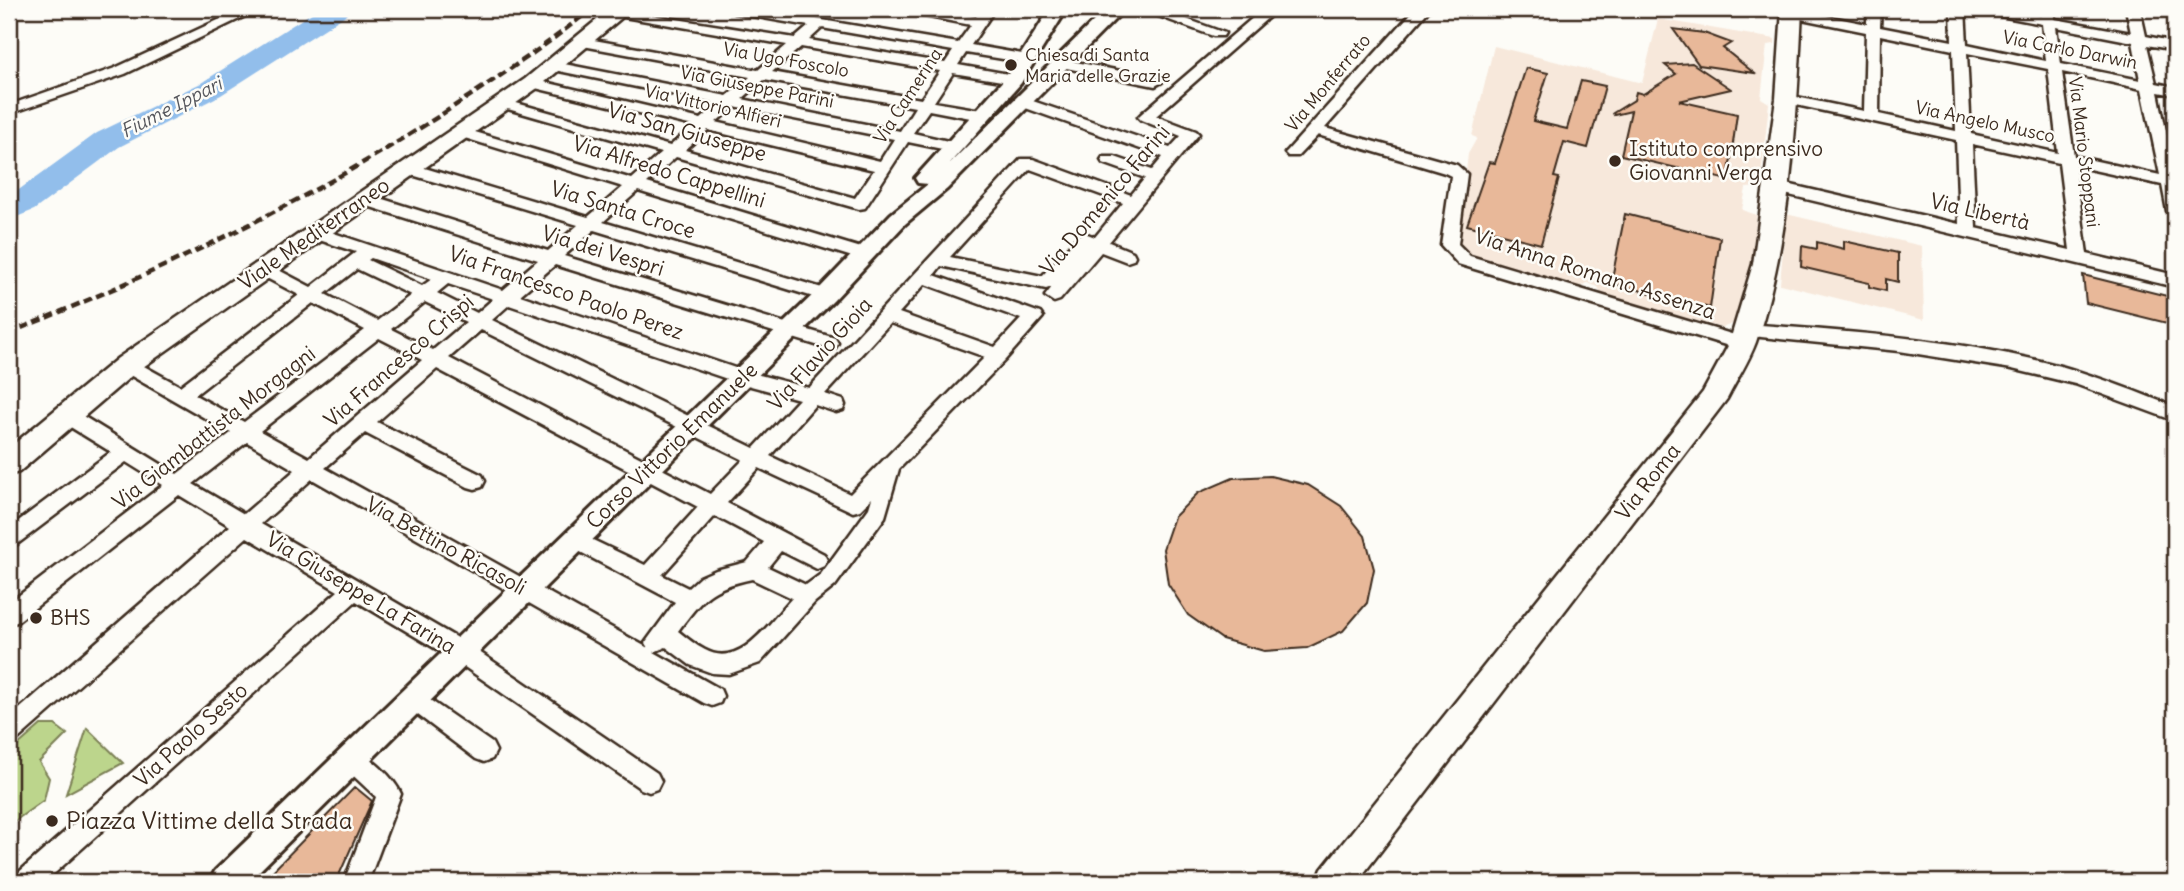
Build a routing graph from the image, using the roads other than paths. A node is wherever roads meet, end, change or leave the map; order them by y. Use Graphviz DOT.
graph roads {
  1 [pos="253,9"];
  2 [pos="734,9"];
  3 [pos="908,9"];
  4 [pos="988,9"];
  5 [pos="1058,9"];
  6 [pos="1116,9"];
  7 [pos="1146,9"];
  8 [pos="1271,9"];
  9 [pos="1423,9"];
  10 [pos="1874,9"];
  11 [pos="1958,9"];
  12 [pos="1985,9"];
  13 [pos="2133,9"];
  14 [pos="1785,10"];
  15 [pos="620,11"];
  16 [pos="2047,15"];
  17 [pos="979,22"];
  18 [pos="819,24"];
  19 [pos="1873,30"];
  20 [pos="1218,33"];
  21 [pos="2139,39"];
  22 [pos="583,42"];
  23 [pos="797,44"];
  24 [pos="2175,46"];
  25 [pos="962,48"];
  26 [pos="1959,48"];
  27 [pos="1028,59"];
  28 [pos="1061,63"];
  29 [pos="554,66"];
  30 [pos="2054,67"];
  31 [pos="949,69"];
  32 [pos="761,75"];
  33 [pos="1014,79"];
  34 [pos="1155,82"];
  35 [pos="532,83"];
  36 [pos="2149,86"];
  37 [pos="2175,91"];
  38 [pos="1787,99"];
  39 [pos="731,102"];
  40 [pos="1022,102"];
  41 [pos="502,103"];
  42 [pos="925,105"];
  43 [pos="9,110"];
  44 [pos="981,115"];
  45 [pos="1146,117"];
  46 [pos="1871,117"];
  47 [pos="705,124"];
  48 [pos="1316,130"];
  49 [pos="460,132"];
  50 [pos="904,137"];
  51 [pos="1963,137"];
  52 [pos="952,146"];
  53 [pos="674,152"];
  54 [pos="1293,153"];
  55 [pos="1174,155"];
  56 [pos="1109,159"];
  57 [pos="2066,159"];
  58 [pos="884,167"];
  59 [pos="408,169"];
  60 [pos="1156,177"];
  61 [pos="2172,183"];
  62 [pos="635,185"];
  63 [pos="1774,186"];
  64 [pos="364,200"];
  65 [pos="1135,202"];
  66 [pos="859,204"];
  67 [pos="2175,211"];
  68 [pos="898,219"];
  69 [pos="591,224"];
  70 [pos="1968,232"];
  71 [pos="317,233"];
  72 [pos="1099,245"];
  73 [pos="865,255"];
  74 [pos="363,256"];
  75 [pos="1127,256"];
  76 [pos="552,258"];
  77 [pos="2079,258"];
  78 [pos="938,260"];
  79 [pos="1010,263"];
  80 [pos="263,270"];
  81 [pos="446,276"];
  82 [pos="922,277"];
  83 [pos="1050,278"];
  84 [pos="2175,281"];
  85 [pos="312,295"];
  86 [pos="423,295"];
  87 [pos="826,295"];
  88 [pos="1054,296"];
  89 [pos="507,297"];
  90 [pos="887,315"];
  91 [pos="479,322"];
  92 [pos="378,330"];
  93 [pos="788,332"];
  94 [pos="1744,337"];
  95 [pos="829,343"];
  96 [pos="999,355"];
  97 [pos="435,360"];
  98 [pos="127,365"];
  99 [pos="742,377"];
  100 [pos="181,395"];
  101 [pos="808,395"];
  102 [pos="836,405"];
  103 [pos="2175,414"];
  104 [pos="66,415"];
  105 [pos="363,423"];
  106 [pos="691,428"];
  107 [pos="245,432"];
  108 [pos="126,451"];
  109 [pos="753,456"];
  110 [pos="9,464"];
  111 [pos="890,466"];
  112 [pos="310,469"];
  113 [pos="646,471"];
  114 [pos="475,481"];
  115 [pos="180,483"];
  116 [pos="712,506"];
  117 [pos="246,526"];
  118 [pos="9,539"];
  119 [pos="576,540"];
  120 [pos="777,540"];
  121 [pos="817,560"];
  122 [pos="753,570"];
  123 [pos="648,576"];
  124 [pos="355,589"];
  125 [pos="524,590"];
  126 [pos="808,596"];
  127 [pos="690,599"];
  128 [pos="9,615"];
  129 [pos="664,634"];
  130 [pos="461,652"];
  131 [pos="646,658"];
  132 [pos="712,696"];
  133 [pos="414,699"];
  134 [pos="9,732"];
  135 [pos="484,751"];
  136 [pos="352,759"];
  137 [pos="649,781"];
  138 [pos="27,882"];
  139 [pos="226,882"];
  140 [pos="356,882"];
  141 [pos="1335,882"];
  1 -- 43 [label="street"];
  2 -- 18 [label="street"];
  3 -- 17 [label="street"];
  4 -- 17 [label="street, Via Camerina"];
  5 -- 27 [label="street"];
  6 -- 28 [label="street, Corso Vittorio Emanuele"];
  7 -- 20 [label="street"];
  8 -- 45 [label="street, Via Domenico Farini"];
  9 -- 48 [label="street, Via Monferrato"];
  10 -- 19 [label="street"];
  11 -- 26 [label="street"];
  12 -- 16 [label="street"];
  13 -- 21 [label="street"];
  14 -- 19 [label="street, Via Carlo Darwin"];
  14 -- 38 [label="main road, Via Roma"];
  15 -- 22 [label="main road, Viale Mediterraneo"];
  15 -- 23 [label="street"];
  16 -- 21 [label="street"];
  16 -- 30 [label="street, Via Mario Stoppani"];
  17 -- 25 [label="street, Via Camerina"];
  18 -- 23 [label="street, Via Francesco Crispi"];
  18 -- 25 [label="street"];
  19 -- 26 [label="street, Via Carlo Darwin"];
  19 -- 46 [label="street"];
  21 -- 24 [label="street"];
  21 -- 36 [label="street"];
  22 -- 29 [label="main road, Viale Mediterraneo"];
  22 -- 32 [label="street, Via Ugo Foscolo"];
  23 -- 31 [label="street"];
  23 -- 32 [label="street, Via Francesco Crispi"];
  25 -- 27 [label="street"];
  25 -- 31 [label="street, Via Camerina"];
  26 -- 30 [label="street, Via Carlo Darwin"];
  26 -- 51 [label="street"];
  27 -- 33 [label="street"];
  28 -- 34 [label="street"];
  28 -- 40 [label="street, Corso Vittorio Emanuele"];
  29 -- 35 [label="main road, Viale Mediterraneo"];
  29 -- 39 [label="street, Via Giuseppe Parini"];
  30 -- 36 [label="street, Via Carlo Darwin"];
  30 -- 57 [label="street, Via Mario Stoppani"];
  31 -- 33 [label="street"];
  31 -- 42 [label="street, Via Camerina"];
  32 -- 39 [label="street, Via Francesco Crispi"];
  32 -- 42 [label="street, Via Ugo Foscolo"];
  33 -- 44 [label="street"];
  35 -- 41 [label="main road, Viale Mediterraneo"];
  35 -- 47 [label="street, Via Vittorio Alfieri"];
  36 -- 37 [label="street, Via Carlo Darwin"];
  36 -- 61 [label="street"];
  38 -- 46 [label="street, Via Angelo Musco"];
  38 -- 63 [label="main road, Via Roma"];
  39 -- 47 [label="street, Via Francesco Crispi"];
  39 -- 50 [label="street, Via Giuseppe Parini"];
  40 -- 55 [label="street"];
  40 -- 68 [label="street, Corso Vittorio Emanuele"];
  41 -- 49 [label="main road, Viale Mediterraneo"];
  41 -- 53 [label="street, Via San Giuseppe"];
  42 -- 44 [label="street, Via Ugo Foscolo"];
  42 -- 50 [label="street, Via Camerina"];
  44 -- 52 [label="street"];
  45 -- 55 [label="street, Via Domenico Farini"];
  46 -- 51 [label="street, Via Angelo Musco"];
  47 -- 53 [label="street, Via Francesco Crispi"];
  47 -- 58 [label="street, Via Vittorio Alfieri"];
  48 -- 54 [label="street, Via Monferrato"];
  48 -- 94 [label="street, Via Anna Romano Assenza"];
  49 -- 59 [label="main road, Viale Mediterraneo"];
  49 -- 62 [label="street, Via Alfredo Cappellini"];
  50 -- 52 [label="street, Via Giuseppe Parini"];
  50 -- 58 [label="street, Via Camerina"];
  51 -- 57 [label="street, Via Angelo Musco"];
  51 -- 70 [label="street"];
  52 -- 68 [label="street"];
  53 -- 62 [label="street, Via Francesco Crispi"];
  53 -- 66 [label="street, Via San Giuseppe"];
  55 -- 60 [label="street, Via Domenico Farini"];
  56 -- 60 [label="street"];
  57 -- 61 [label="street, Via Angelo Musco"];
  57 -- 77 [label="street, Via Mario Stoppani"];
  58 -- 66 [label="street, Via Camerina"];
  59 -- 64 [label="main road, Viale Mediterraneo"];
  59 -- 69 [label="street, Via Santa Croce"];
  60 -- 65 [label="street, Via Domenico Farini"];
  61 -- 67 [label="street"];
  62 -- 69 [label="street, Via Francesco Crispi"];
  62 -- 73 [label="street, Via Alfredo Cappellini"];
  63 -- 70 [label="street, Via Libertà"];
  63 -- 94 [label="main road, Via Roma"];
  64 -- 71 [label="main road, Viale Mediterraneo"];
  64 -- 76 [label="street, Via dei Vespri"];
  65 -- 72 [label="street, Via Domenico Farini"];
  65 -- 78 [label="street, Via Flavio Gioia"];
  68 -- 73 [label="street, Corso Vittorio Emanuele"];
  69 -- 76 [label="street, Via Francesco Crispi"];
  69 -- 87 [label="street, Via Santa Croce"];
  70 -- 77 [label="street, Via Libertà"];
  71 -- 74 [label="street, Via Francesco Paolo Perez"];
  71 -- 80 [label="main road, Viale Mediterraneo"];
  72 -- 75 [label="street"];
  72 -- 83 [label="street"];
  72 -- 88 [label="street, Via Domenico Farini"];
  73 -- 87 [label="street, Corso Vittorio Emanuele"];
  74 -- 81 [label="street, Via Francesco Paolo Perez"];
  74 -- 85 [label="street"];
  74 -- 86 [label="street"];
  76 -- 89 [label="street, Via Francesco Crispi"];
  76 -- 93 [label="street, Via dei Vespri"];
  77 -- 84 [label="street, Via Libertà"];
  78 -- 82 [label="street, Via Flavio Gioia"];
  78 -- 83 [label="street"];
  79 -- 83 [label="street"];
  80 -- 85 [label="street"];
  80 -- 98 [label="main road, Viale Mediterraneo"];
  81 -- 86 [label="street, Via Giambattista Morgagni"];
  81 -- 89 [label="street, Via Francesco Paolo Perez"];
  82 -- 90 [label="street, Via Flavio Gioia"];
  82 -- 96 [label="street"];
  85 -- 92 [label="street"];
  85 -- 100 [label="street"];
  86 -- 91 [label="street"];
  86 -- 92 [label="street, Via Giambattista Morgagni"];
  87 -- 93 [label="street, Corso Vittorio Emanuele"];
  89 -- 91 [label="street, Via Francesco Crispi"];
  89 -- 99 [label="street, Via Francesco Paolo Perez"];
  90 -- 96 [label="street"];
  90 -- 101 [label="street, Via Flavio Gioia"];
  91 -- 97 [label="street, Via Francesco Crispi"];
  91 -- 106 [label="street"];
  92 -- 97 [label="street"];
  92 -- 107 [label="street, Via Giambattista Morgagni"];
  93 -- 95 [label="street, Via dei Vespri"];
  93 -- 99 [label="street, Corso Vittorio Emanuele"];
  94 -- 103 [label="street, Via Anna Romano Assenza"];
  94 -- 141 [label="main road, Via Roma"];
  96 -- 111 [label="street"];
  97 -- 105 [label="street, Via Francesco Crispi"];
  97 -- 113 [label="street"];
  98 -- 100 [label="street, Via Bettino Ricasoli"];
  98 -- 104 [label="main road, Viale Mediterraneo"];
  99 -- 101 [label="street, Via Francesco Paolo Perez"];
  99 -- 106 [label="street, Corso Vittorio Emanuele"];
  100 -- 107 [label="street, Via Bettino Ricasoli"];
  101 -- 102 [label="street, Via Francesco Paolo Perez"];
  101 -- 109 [label="street, Via Flavio Gioia"];
  104 -- 108 [label="street, Via Giuseppe La Farina"];
  104 -- 110 [label="main road, Viale Mediterraneo"];
  105 -- 112 [label="street, Via Francesco Crispi"];
  105 -- 114 [label="street"];
  106 -- 109 [label="street"];
  106 -- 113 [label="street, Corso Vittorio Emanuele"];
  107 -- 112 [label="street, Via Bettino Ricasoli"];
  107 -- 115 [label="street, Via Giambattista Morgagni"];
  108 -- 115 [label="street, Via Giuseppe La Farina"];
  108 -- 118 [label="street"];
  109 -- 111 [label="street"];
  109 -- 116 [label="street, Via Flavio Gioia"];
  111 -- 126 [label="street"];
  112 -- 117 [label="street, Via Francesco Crispi"];
  112 -- 125 [label="street, Via Bettino Ricasoli"];
  113 -- 116 [label="street"];
  113 -- 119 [label="street, Corso Vittorio Emanuele"];
  115 -- 117 [label="street, Via Giuseppe La Farina"];
  115 -- 128 [label="street, Via Giambattista Morgagni"];
  116 -- 120 [label="street"];
  116 -- 123 [label="street, Via Flavio Gioia"];
  117 -- 124 [label="street, Via Giuseppe La Farina"];
  117 -- 134 [label="street, Via Francesco Crispi"];
  119 -- 123 [label="street"];
  119 -- 125 [label="street, Corso Vittorio Emanuele"];
  120 -- 121 [label="street"];
  120 -- 122 [label="street"];
  122 -- 126 [label="street"];
  122 -- 127 [label="street"];
  123 -- 127 [label="street"];
  124 -- 130 [label="street, Via Giuseppe La Farina"];
  124 -- 138 [label="street, Via Paolo Sesto"];
  125 -- 130 [label="street, Corso Vittorio Emanuele"];
  125 -- 131 [label="street, Via Bettino Ricasoli"];
  126 -- 129 [label="street"];
  127 -- 129 [label="street"];
  129 -- 131 [label="street"];
  130 -- 133 [label="street, Corso Vittorio Emanuele"];
  130 -- 137 [label="street, Via Giuseppe La Farina"];
  131 -- 132 [label="street, Via Bettino Ricasoli"];
  133 -- 135 [label="street"];
  133 -- 136 [label="street, Corso Vittorio Emanuele"];
  136 -- 139 [label="street, Corso Vittorio Emanuele"];
  136 -- 140 [label="street"];
}
